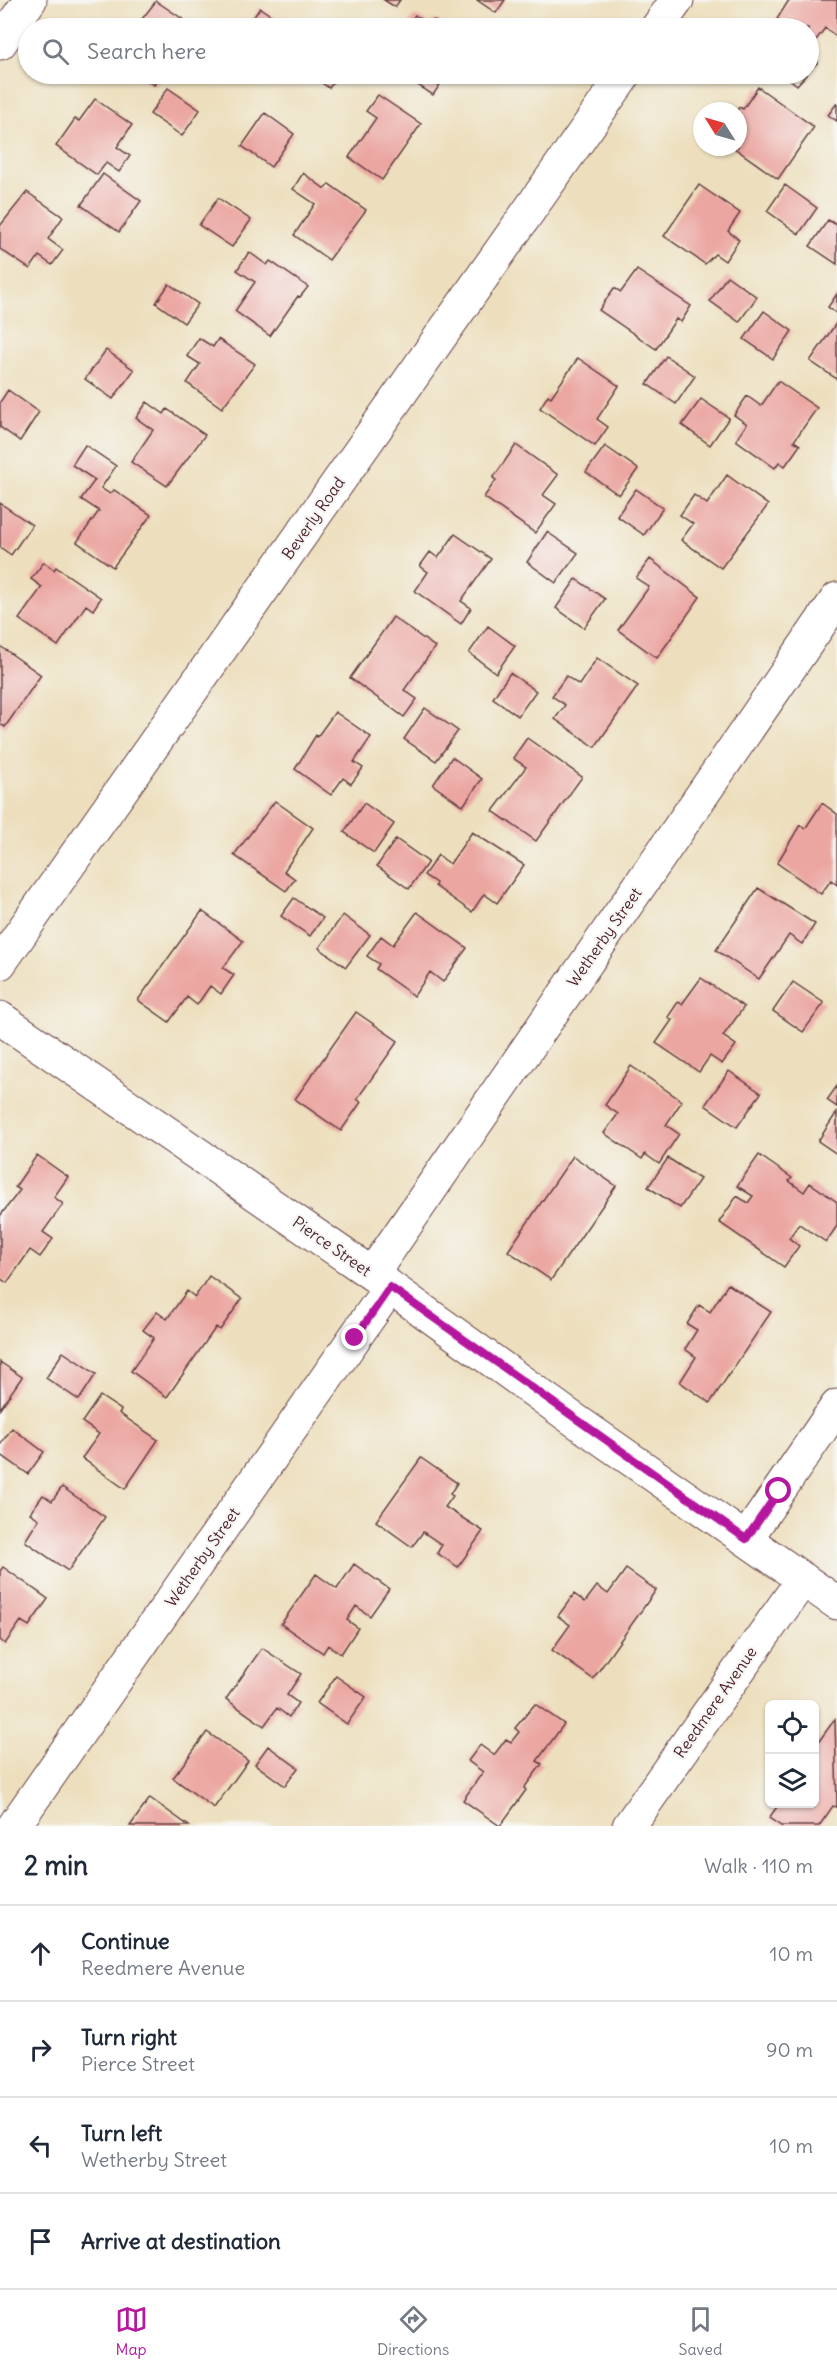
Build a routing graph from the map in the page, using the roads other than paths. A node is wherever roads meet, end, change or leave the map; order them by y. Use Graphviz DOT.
graph roads {
  1 [pos="30,0"];
  2 [pos="677,0"];
  3 [pos="664,18"];
  4 [pos="0,43"];
  5 [pos="618,84"];
  6 [pos="837,599"];
  7 [pos="0,963"];
  8 [pos="0,1018"];
  9 [pos="381,1280"];
  10 [pos="837,1406"];
  11 [pos="746,1539"];
  12 [pos="803,1579"];
  13 [pos="837,1603"];
  14 [pos="14,1826"];
  15 [pos="629,1826"];
  1 -- 4 [label="street"];
  2 -- 3 [label="street"];
  5 -- 7 [label="street, Beverly Road"];
  6 -- 9 [label="street, Wetherby Street"];
  8 -- 9 [label="street, Pierce Street"];
  9 -- 11 [label="street, Pierce Street"];
  9 -- 14 [label="street, Wetherby Street"];
  10 -- 11 [label="street"];
  11 -- 12 [label="street, Pierce Street"];
  12 -- 13 [label="street, Pierce Street"];
  12 -- 15 [label="street, Reedmere Avenue"];
}
